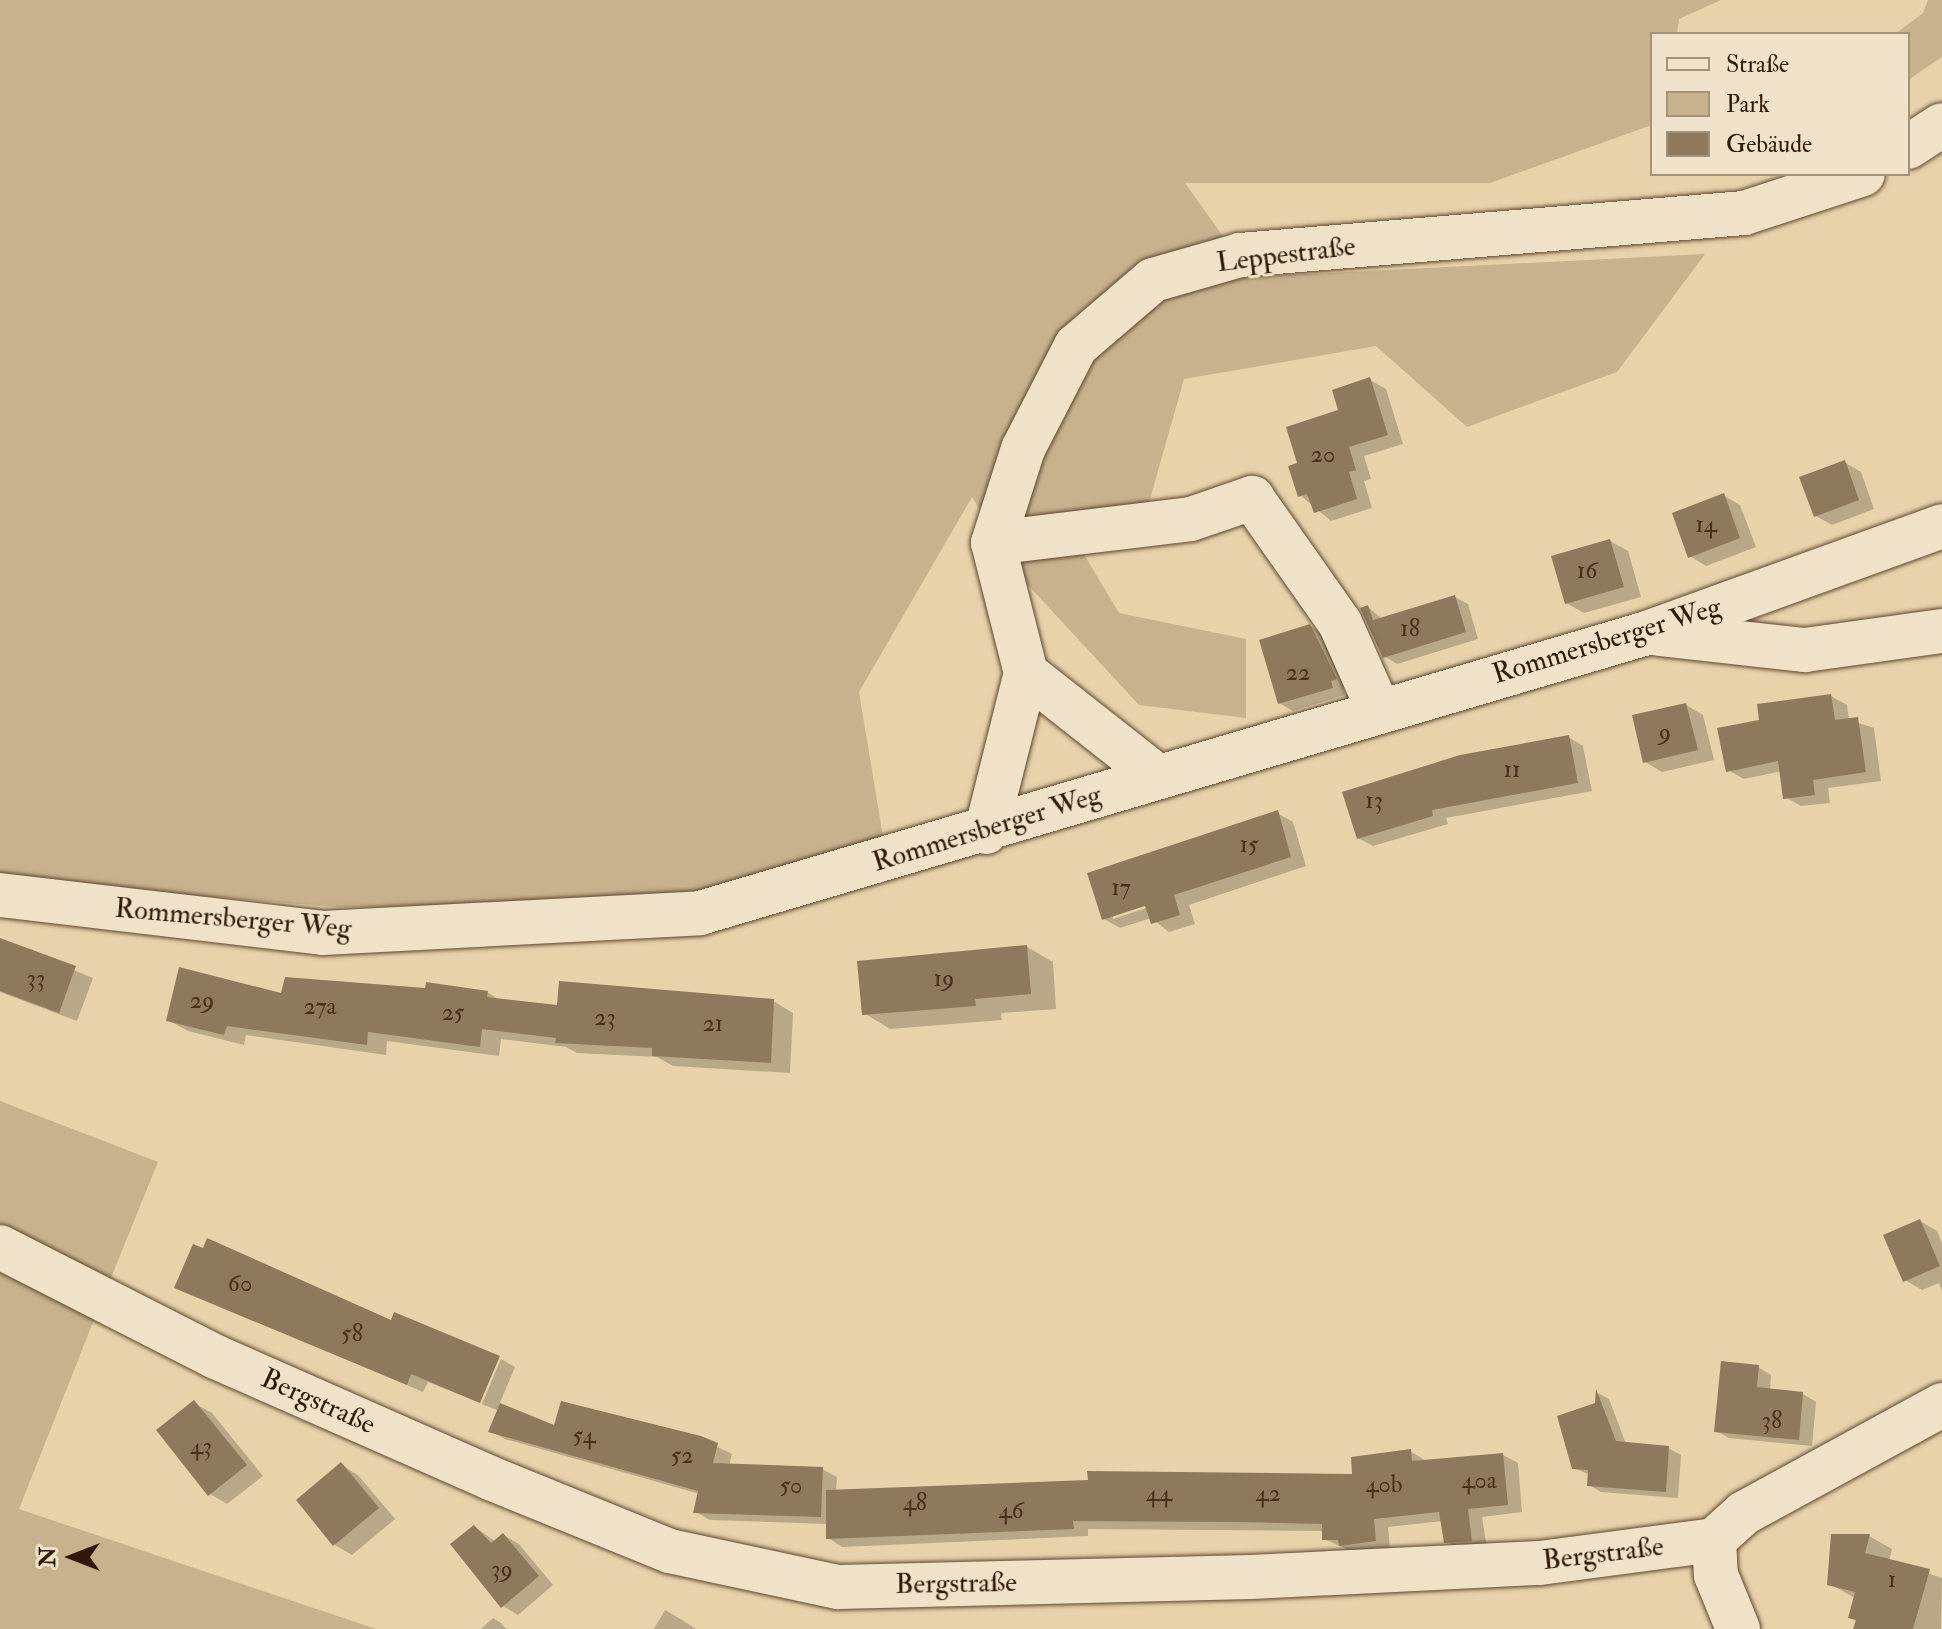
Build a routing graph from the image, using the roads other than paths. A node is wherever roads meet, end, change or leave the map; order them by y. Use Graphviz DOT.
graph roads {
  1 [pos="1942,125"];
  2 [pos="1910,146"];
  3 [pos="1857,176"];
  4 [pos="1942,526"];
  5 [pos="993,543"];
  6 [pos="1942,631"];
  7 [pos="1647,633"];
  8 [pos="1026,673"];
  9 [pos="1379,711"];
  10 [pos="1157,776"];
  11 [pos="986,832"];
  12 [pos="0,895"];
  13 [pos="0,1247"];
  14 [pos="1942,1405"];
  15 [pos="1714,1540"];
  16 [pos="1738,1629"];
  1 -- 2 [label="street"];
  3 -- 5 [label="street, Leppestraße"];
  4 -- 7 [label="street, Rommersberger Weg"];
  5 -- 8 [label="street"];
  5 -- 9 [label="street"];
  6 -- 7 [label="street"];
  7 -- 9 [label="street, Rommersberger Weg"];
  8 -- 10 [label="street"];
  8 -- 11 [label="street"];
  9 -- 10 [label="street, Rommersberger Weg"];
  10 -- 11 [label="street, Rommersberger Weg"];
  11 -- 12 [label="street, Rommersberger Weg"];
  13 -- 15 [label="street, Bergstraße"];
  14 -- 15 [label="street"];
  15 -- 16 [label="street"];
}
